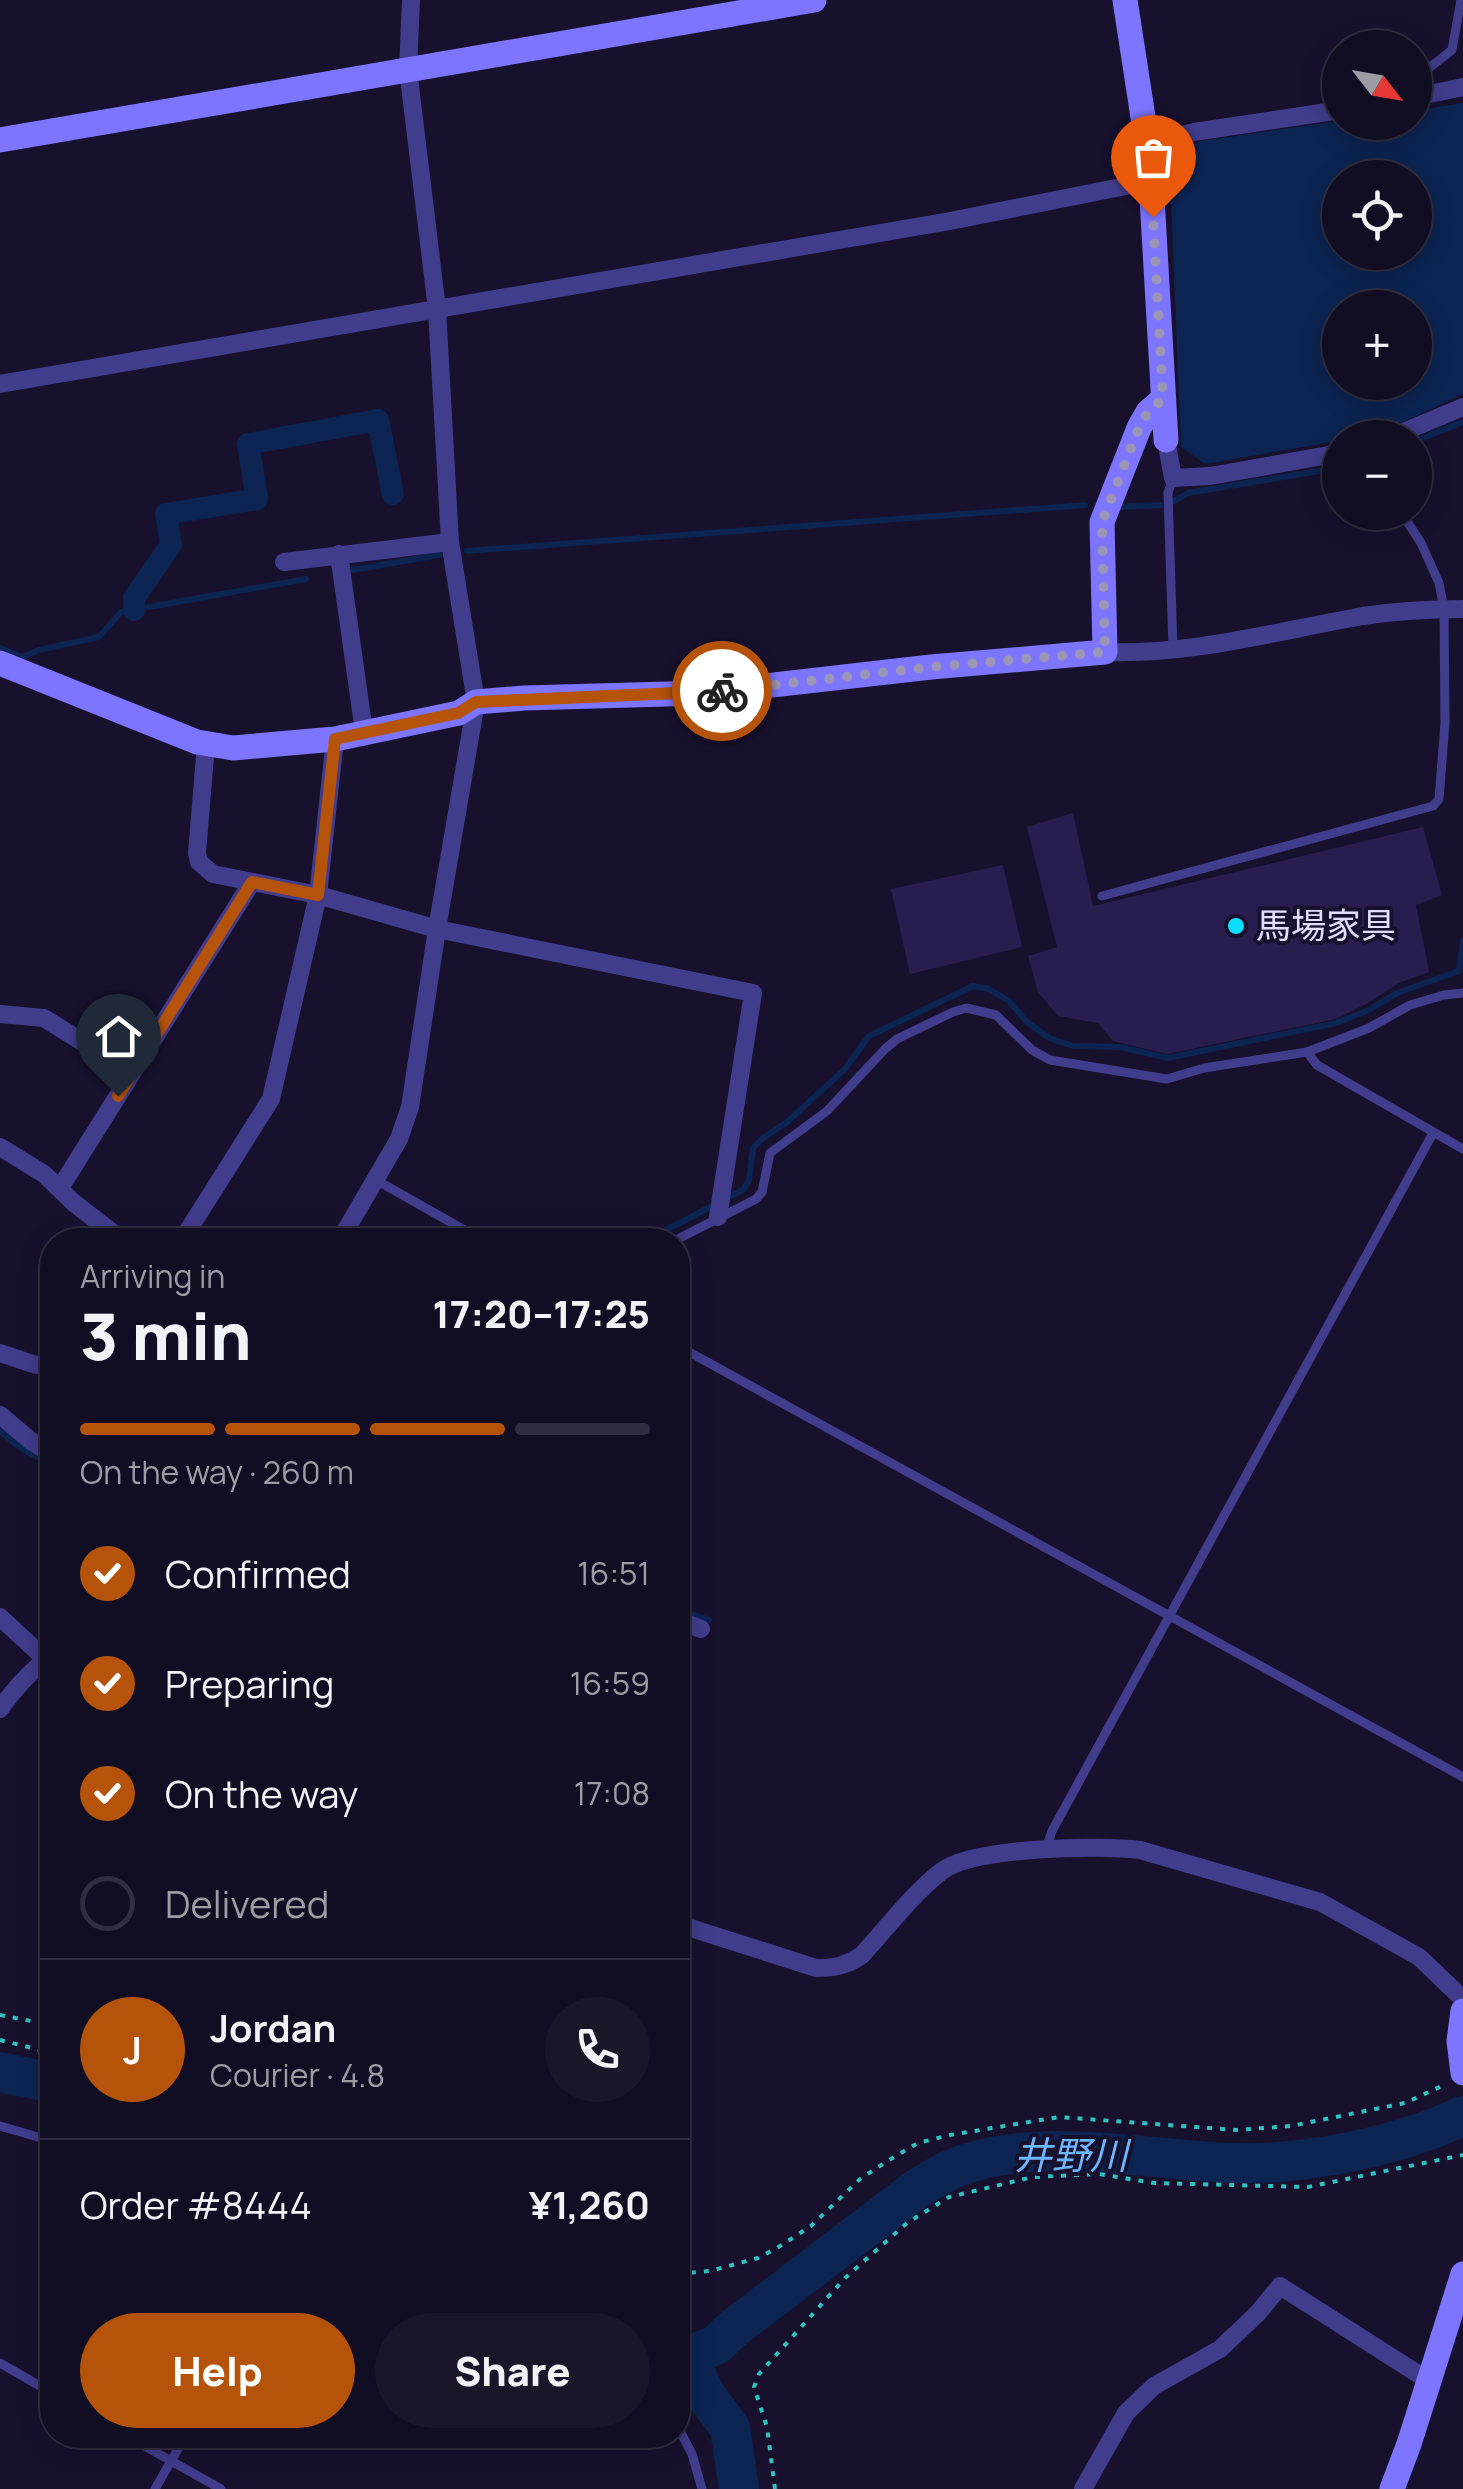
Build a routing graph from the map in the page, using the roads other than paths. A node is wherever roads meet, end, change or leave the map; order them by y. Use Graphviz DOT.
graph roads {
  1 [pos="411,0"];
  2 [pos="814,0"];
  3 [pos="1124,0"];
  4 [pos="1461,0"];
  5 [pos="1432,66"];
  6 [pos="408,70"];
  7 [pos="1463,87"];
  8 [pos="1432,93"];
  9 [pos="1322,113"];
  10 [pos="0,140"];
  11 [pos="1147,143"];
  12 [pos="1151,181"];
  13 [pos="437,309"];
  14 [pos="0,384"];
  15 [pos="1163,399"];
  16 [pos="1463,407"];
  17 [pos="1432,420"];
  18 [pos="1166,440"];
  19 [pos="1322,456"];
  20 [pos="1172,478"];
  21 [pos="1413,530"];
  22 [pos="450,542"];
  23 [pos="339,554"];
  24 [pos="284,562"];
  25 [pos="1453,609"];
  26 [pos="1173,651"];
  27 [pos="1105,652"];
  28 [pos="0,664"];
  29 [pos="476,702"];
  30 [pos="364,732"];
  31 [pos="335,739"];
  32 [pos="206,744"];
  33 [pos="252,882"];
  34 [pos="318,895"];
  35 [pos="1102,896"];
  36 [pos="437,929"];
  37 [pos="1463,993"];
  38 [pos="0,1014"];
  39 [pos="92,1048"];
  40 [pos="1308,1052"];
  41 [pos="1433,1133"];
  42 [pos="0,1147"];
  43 [pos="1463,1149"];
  44 [pos="376,1180"];
  45 [pos="60,1188"];
  46 [pos="718,1217"];
  47 [pos="107,1228"];
  48 [pos="190,1228"];
  49 [pos="347,1228"];
  50 [pos="461,1228"];
  51 [pos="690,1232"];
  52 [pos="0,1353"];
  53 [pos="690,1353"];
  54 [pos="40,1364"];
  55 [pos="0,1415"];
  56 [pos="40,1446"];
  57 [pos="1170,1614"];
  58 [pos="0,1616"];
  59 [pos="690,1624"];
  60 [pos="701,1628"];
  61 [pos="40,1650"];
  62 [pos="40,1668"];
  63 [pos="0,1709"];
  64 [pos="1463,1777"];
  65 [pos="1046,1849"];
  66 [pos="690,1928"];
  67 [pos="1463,1999"];
  68 [pos="1463,2011"];
  69 [pos="1458,2077"];
  70 [pos="0,2126"];
  71 [pos="40,2138"];
  72 [pos="1463,2274"];
  73 [pos="0,2363"];
  74 [pos="1429,2381"];
  75 [pos="40,2386"];
  76 [pos="147,2448"];
  77 [pos="179,2448"];
  78 [pos="689,2448"];
  79 [pos="171,2462"];
  80 [pos="155,2489"];
  81 [pos="221,2489"];
  82 [pos="702,2489"];
  83 [pos="1083,2489"];
  84 [pos="1392,2489"];
  1 -- 6 [label="street"];
  2 -- 6 [label="street"];
  3 -- 11 [label="street"];
  4 -- 5 [label="lane"];
  6 -- 10 [label="street"];
  6 -- 13 [label="street"];
  7 -- 8 [label="street"];
  9 -- 11 [label="street"];
  11 -- 12 [label="street"];
  12 -- 13 [label="street"];
  12 -- 15 [label="street"];
  13 -- 14 [label="street"];
  13 -- 22 [label="street"];
  15 -- 18 [label="street"];
  15 -- 27 [label="street"];
  16 -- 17 [label="street"];
  18 -- 20 [label="street"];
  19 -- 20 [label="street"];
  20 -- 26 [label="lane"];
  21 -- 25 [label="lane"];
  22 -- 23 [label="street"];
  22 -- 29 [label="street"];
  23 -- 24 [label="street"];
  23 -- 30 [label="street"];
  25 -- 26 [label="street"];
  25 -- 35 [label="lane"];
  26 -- 27 [label="street"];
  27 -- 29 [label="street"];
  28 -- 32 [label="street"];
  29 -- 30 [label="street"];
  29 -- 36 [label="street"];
  30 -- 31 [label="street"];
  31 -- 32 [label="street"];
  31 -- 34 [label="street"];
  32 -- 33 [label="street"];
  33 -- 34 [label="street"];
  33 -- 45 [label="street"];
  34 -- 36 [label="street"];
  34 -- 48 [label="street"];
  36 -- 44 [label="street"];
  36 -- 46 [label="street"];
  37 -- 40 [label="lane"];
  38 -- 39 [label="street"];
  40 -- 41 [label="lane"];
  40 -- 46 [label="lane"];
  41 -- 43 [label="lane"];
  41 -- 57 [label="lane"];
  42 -- 45 [label="street"];
  44 -- 49 [label="street"];
  44 -- 50 [label="lane"];
  45 -- 47 [label="street"];
  46 -- 51 [label="lane"];
  52 -- 54 [label="street"];
  53 -- 57 [label="lane"];
  55 -- 56 [label="street"];
  57 -- 64 [label="lane"];
  57 -- 65 [label="lane"];
  58 -- 61 [label="street"];
  59 -- 60 [label="street"];
  62 -- 63 [label="street"];
  65 -- 66 [label="street"];
  65 -- 67 [label="street"];
  68 -- 69 [label="street"];
  70 -- 71 [label="lane"];
  72 -- 74 [label="street"];
  73 -- 75 [label="lane"];
  74 -- 83 [label="street"];
  74 -- 84 [label="street"];
  76 -- 79 [label="lane"];
  77 -- 79 [label="lane"];
  78 -- 82 [label="lane"];
  79 -- 80 [label="lane"];
  79 -- 81 [label="lane"];
}
